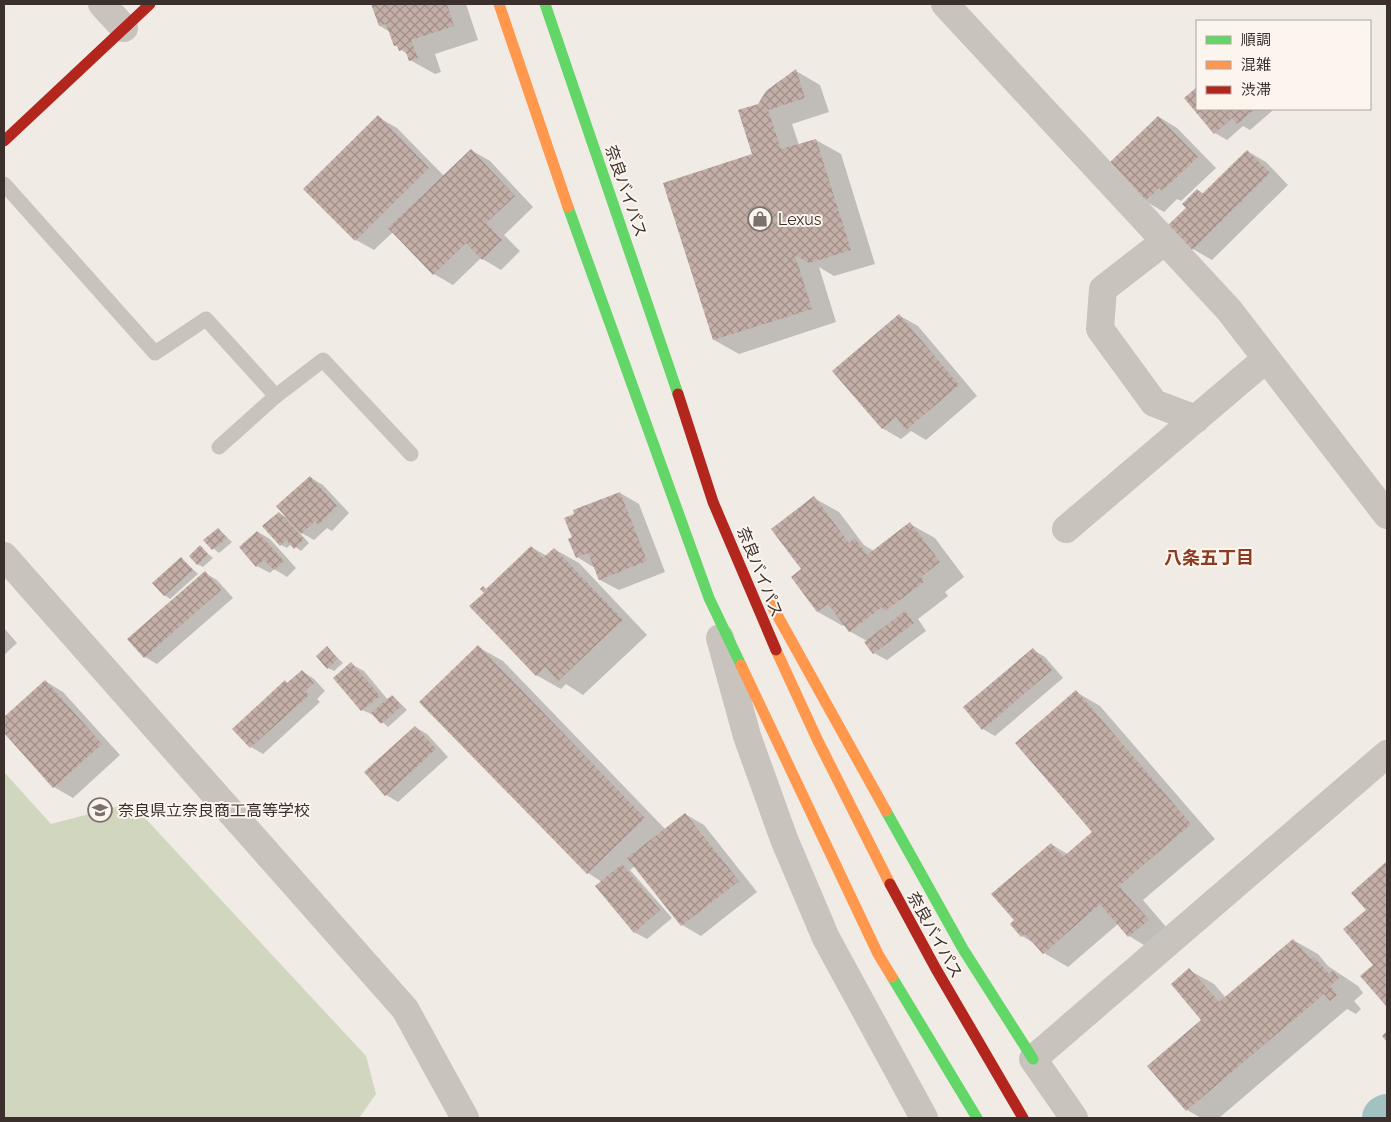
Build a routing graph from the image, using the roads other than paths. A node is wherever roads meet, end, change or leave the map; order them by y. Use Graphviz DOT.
graph roads {
  1 [pos="102,4"];
  2 [pos="150,4"];
  3 [pos="499,4"];
  4 [pos="545,4"];
  5 [pos="945,4"];
  6 [pos="124,28"];
  7 [pos="4,141"];
  8 [pos="4,184"];
  9 [pos="1165,241"];
  10 [pos="1266,358"];
  11 [pos="276,396"];
  12 [pos="1196,419"];
  13 [pos="220,448"];
  14 [pos="411,454"];
  15 [pos="712,498"];
  16 [pos="1387,515"];
  17 [pos="1066,529"];
  18 [pos="4,556"];
  19 [pos="709,598"];
  20 [pos="1387,754"];
  21 [pos="1034,1058"];
  22 [pos="465,1118"];
  23 [pos="924,1118"];
  24 [pos="977,1118"];
  25 [pos="1023,1118"];
  26 [pos="1074,1118"];
  1 -- 6 [label="street"];
  2 -- 6 [label="main road"];
  3 -- 19 [label="main road"];
  4 -- 15 [label="main road, 奈良バイパス"];
  5 -- 9 [label="street"];
  6 -- 7 [label="main road"];
  8 -- 11 [label="lane"];
  9 -- 10 [label="street"];
  9 -- 12 [label="street"];
  10 -- 12 [label="street"];
  10 -- 16 [label="street"];
  11 -- 13 [label="lane"];
  11 -- 14 [label="lane"];
  12 -- 17 [label="street"];
  15 -- 21 [label="main road"];
  15 -- 25 [label="main road, 奈良バイパス"];
  18 -- 22 [label="street"];
  19 -- 23 [label="street"];
  19 -- 24 [label="main road"];
  20 -- 21 [label="street"];
  21 -- 26 [label="street"];
}
